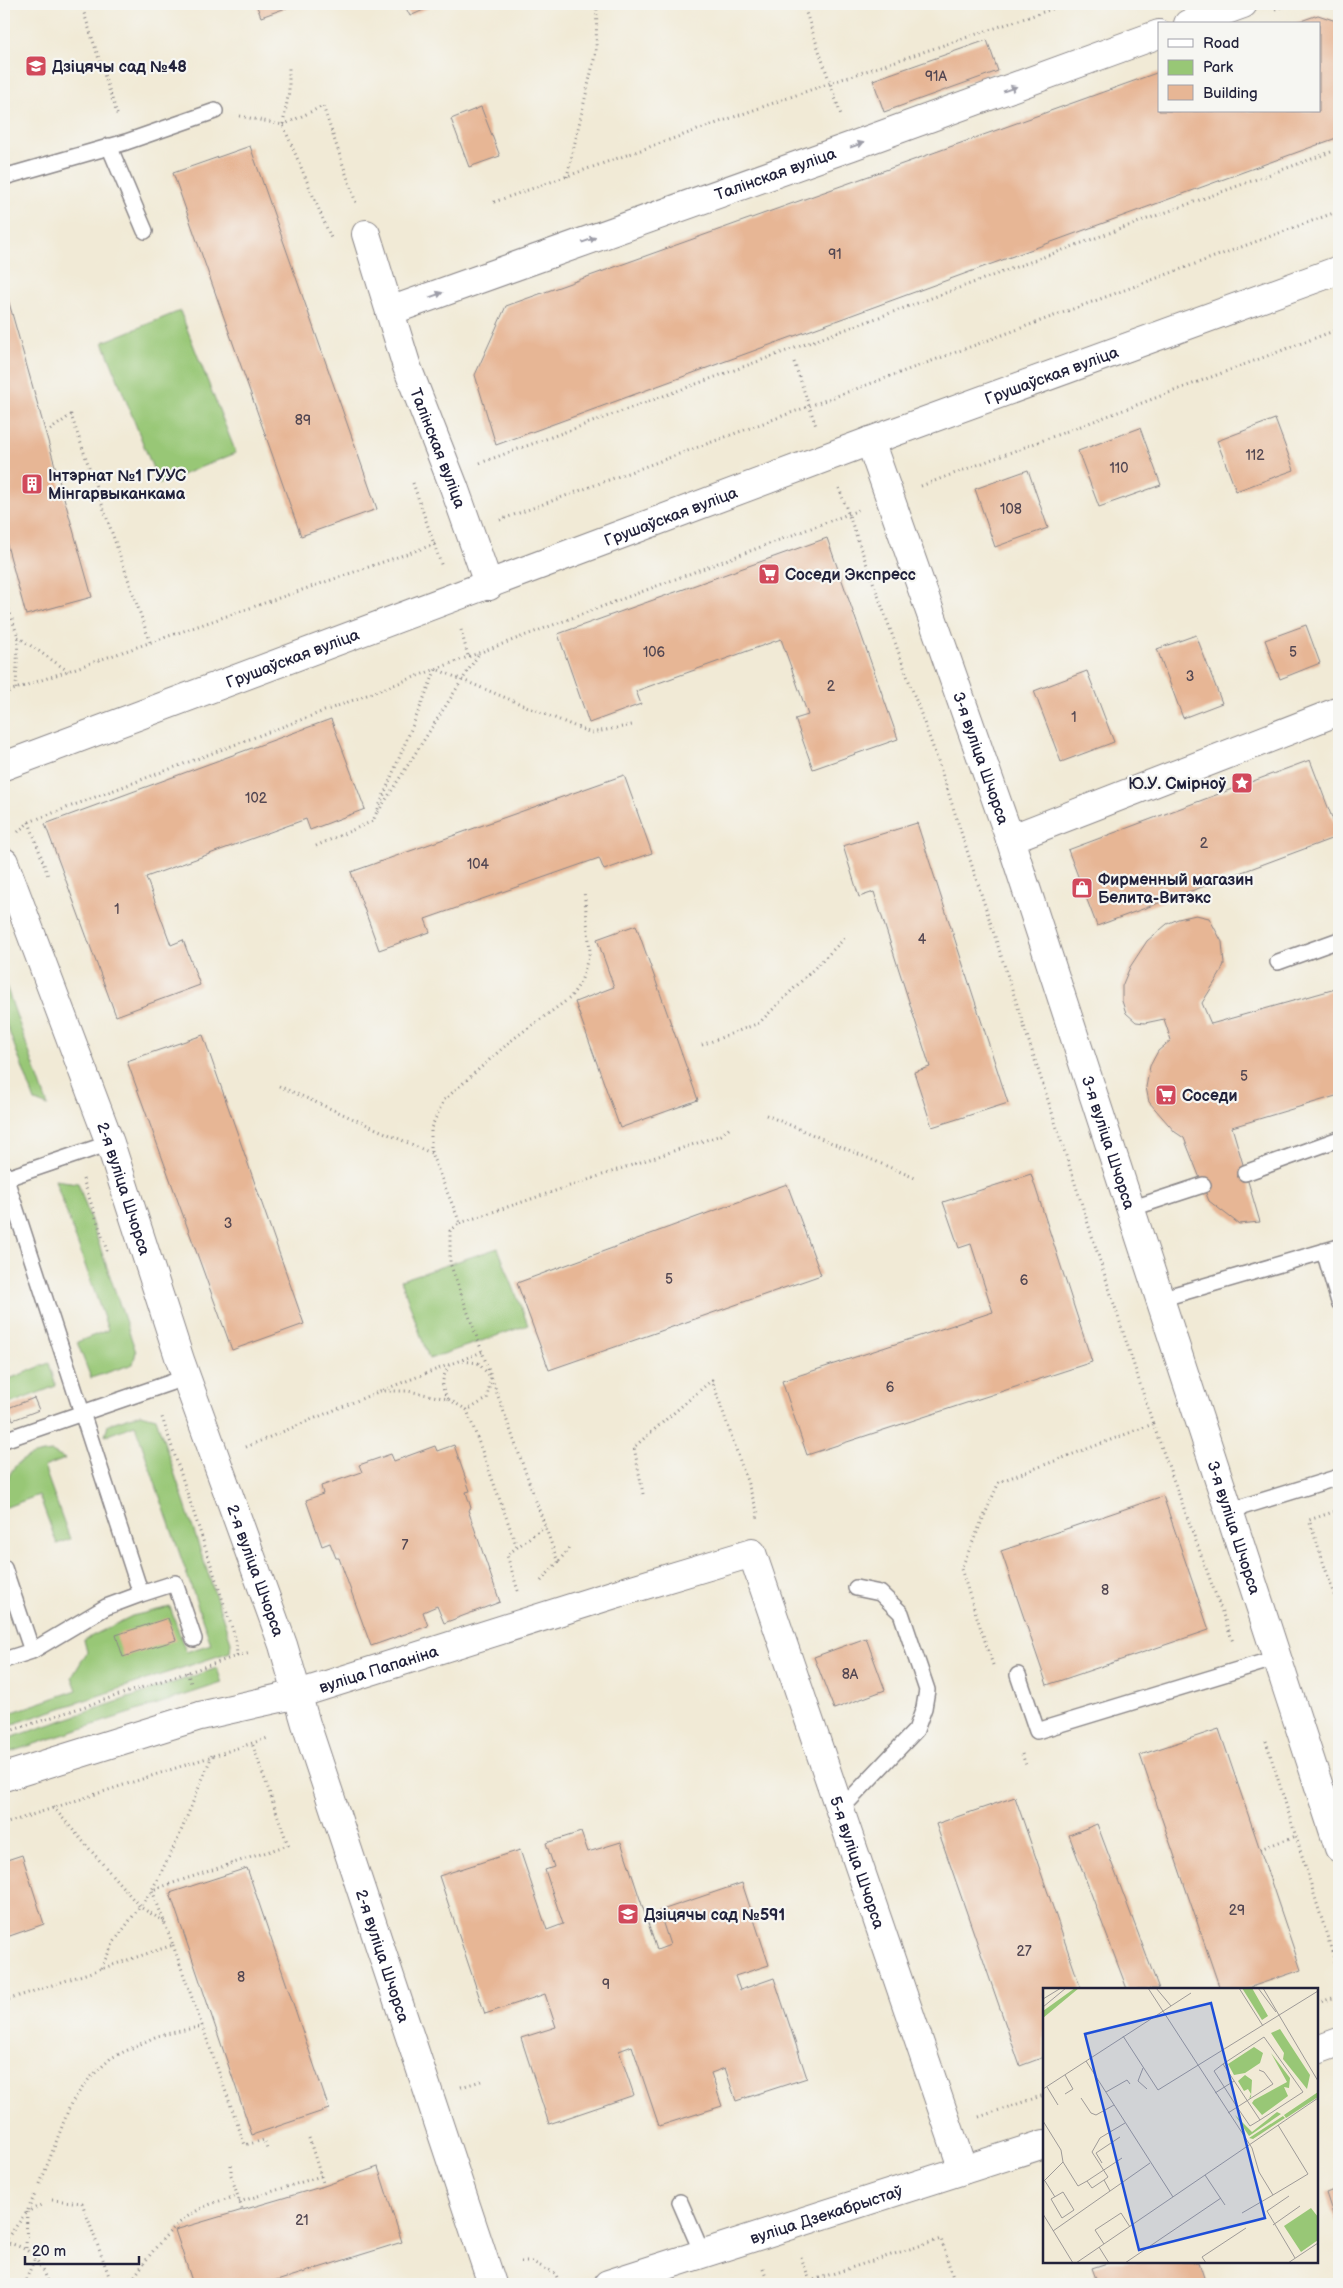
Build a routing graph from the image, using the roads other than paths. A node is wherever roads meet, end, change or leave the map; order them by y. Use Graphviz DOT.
graph roads {
  1 [pos="1243,4"];
  2 [pos="1194,22"];
  3 [pos="1158,34"];
  4 [pos="215,111"];
  5 [pos="109,146"];
  6 [pos="4,177"];
  7 [pos="145,231"];
  8 [pos="366,234"];
  9 [pos="1339,270"];
  10 [pos="390,311"];
  11 [pos="870,441"];
  12 [pos="489,586"];
  13 [pos="1339,711"];
  14 [pos="4,766"];
  15 [pos="1010,839"];
  16 [pos="4,862"];
  17 [pos="1339,940"];
  18 [pos="1278,962"];
  19 [pos="1339,1139"];
  20 [pos="110,1143"];
  21 [pos="1245,1172"];
  22 [pos="4,1177"];
  23 [pos="1203,1185"];
  24 [pos="1130,1209"];
  25 [pos="1339,1247"];
  26 [pos="1324,1251"];
  27 [pos="1160,1299"];
  28 [pos="1339,1302"];
  29 [pos="187,1377"];
  30 [pos="81,1414"];
  31 [pos="4,1440"];
  32 [pos="1339,1477"];
  33 [pos="1229,1511"];
  34 [pos="752,1554"];
  35 [pos="4,1568"];
  36 [pos="856,1588"];
  37 [pos="141,1594"];
  38 [pos="194,1639"];
  39 [pos="32,1650"];
  40 [pos="1277,1658"];
  41 [pos="4,1660"];
  42 [pos="1018,1675"];
  43 [pos="298,1694"];
  44 [pos="4,1776"];
  45 [pos="840,1810"];
  46 [pos="1339,1848"];
  47 [pos="1339,2042"];
  48 [pos="1318,2050"];
  49 [pos="1043,2144"];
  50 [pos="963,2170"];
  51 [pos="680,2202"];
  52 [pos="703,2255"];
  53 [pos="489,2276"];
  54 [pos="608,2284"];
  1 -- 2 [label="street"];
  10 -- 3 [label="street, Талінская вуліца, one-way"];
  4 -- 5 [label="lane"];
  5 -- 6 [label="lane"];
  5 -- 7 [label="lane"];
  8 -- 10 [label="street, Талінская вуліца"];
  9 -- 11 [label="street, Грушаўская вуліца"];
  10 -- 12 [label="street, Талінская вуліца"];
  11 -- 12 [label="street, Грушаўская вуліца"];
  11 -- 15 [label="street, 3-я вуліца Шчорса"];
  12 -- 14 [label="street, Грушаўская вуліца"];
  13 -- 15 [label="street"];
  15 -- 24 [label="street, 3-я вуліца Шчорса"];
  16 -- 20 [label="street, 2-я вуліца Шчорса"];
  17 -- 18 [label="lane"];
  19 -- 21 [label="lane"];
  20 -- 22 [label="lane"];
  20 -- 29 [label="street, 2-я вуліца Шчорса"];
  22 -- 30 [label="lane"];
  23 -- 24 [label="lane"];
  24 -- 27 [label="street, 3-я вуліца Шчорса"];
  25 -- 26 [label="lane"];
  26 -- 27 [label="lane"];
  26 -- 28 [label="lane"];
  27 -- 33 [label="street, 3-я вуліца Шчорса"];
  29 -- 30 [label="lane"];
  29 -- 43 [label="street, 2-я вуліца Шчорса"];
  30 -- 31 [label="lane"];
  30 -- 37 [label="lane"];
  32 -- 33 [label="lane"];
  33 -- 40 [label="street, 3-я вуліца Шчорса"];
  34 -- 43 [label="street, вуліца Папаніна"];
  34 -- 45 [label="street, 5-я вуліца Шчорса"];
  35 -- 39 [label="lane"];
  36 -- 45 [label="lane"];
  37 -- 38 [label="lane"];
  37 -- 39 [label="lane"];
  39 -- 41 [label="lane"];
  40 -- 42 [label="lane"];
  40 -- 46 [label="street, 3-я вуліца Шчорса"];
  43 -- 44 [label="street, вуліца Папаніна"];
  43 -- 53 [label="street, 2-я вуліца Шчорса"];
  45 -- 50 [label="street, 5-я вуліца Шчорса"];
  47 -- 48 [label="street"];
  49 -- 50 [label="street, вуліца Дзекабрыстаў"];
  50 -- 52 [label="street, вуліца Дзекабрыстаў"];
  51 -- 52 [label="lane"];
  52 -- 54 [label="street, вуліца Дзекабрыстаў"];
}
